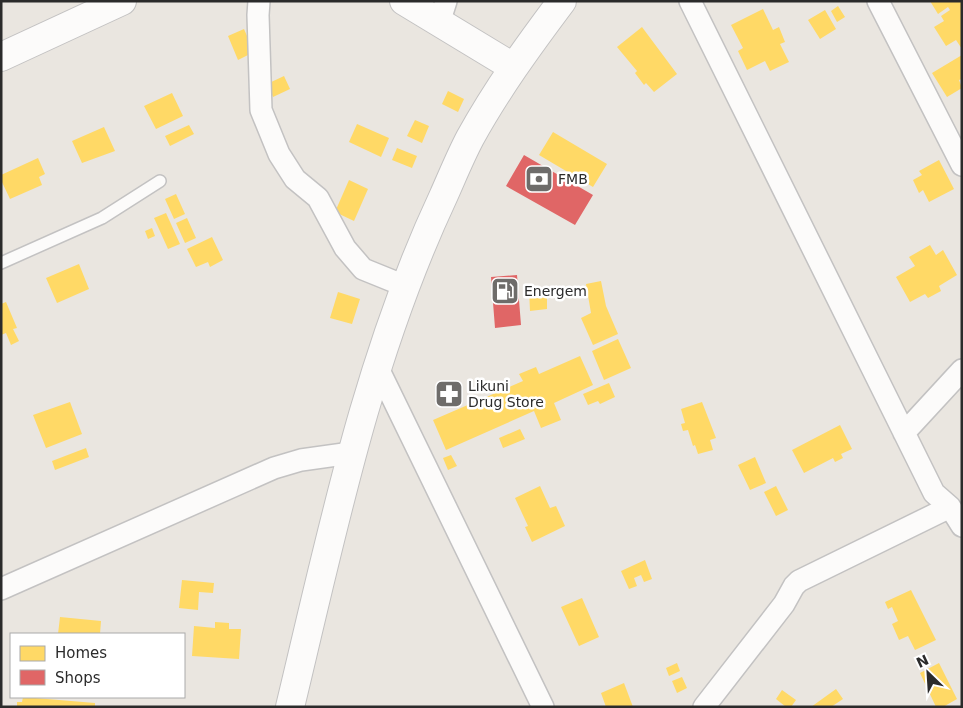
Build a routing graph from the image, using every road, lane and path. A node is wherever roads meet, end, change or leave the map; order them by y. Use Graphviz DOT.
graph roads {
  1 [pos="122,1"];
  2 [pos="259,1"];
  3 [pos="404,1"];
  4 [pos="562,1"];
  5 [pos="690,1"];
  6 [pos="878,1"];
  7 [pos="93,7"];
  8 [pos="443,12"];
  9 [pos="1,57"];
  10 [pos="513,67"];
  11 [pos="962,165"];
  12 [pos="160,181"];
  13 [pos="1,263"];
  14 [pos="405,286"];
  15 [pos="376,364"];
  16 [pos="962,370"];
  17 [pos="904,433"];
  18 [pos="351,453"];
  19 [pos="950,507"];
  20 [pos="962,526"];
  21 [pos="1,589"];
  22 [pos="290,707"];
  23 [pos="543,707"];
  24 [pos="704,707"];
  1 -- 7 [label="main road"];
  2 -- 14 [label="street"];
  3 -- 8 [label="main road"];
  4 -- 10 [label="main road"];
  5 -- 17 [label="street"];
  6 -- 11 [label="street"];
  7 -- 9 [label="main road"];
  8 -- 10 [label="main road"];
  10 -- 14 [label="main road"];
  12 -- 13 [label="lane"];
  14 -- 15 [label="main road"];
  15 -- 18 [label="main road"];
  15 -- 23 [label="street"];
  16 -- 17 [label="street"];
  17 -- 19 [label="street"];
  18 -- 21 [label="street"];
  18 -- 22 [label="main road"];
  19 -- 20 [label="street"];
  19 -- 24 [label="street"];
}
